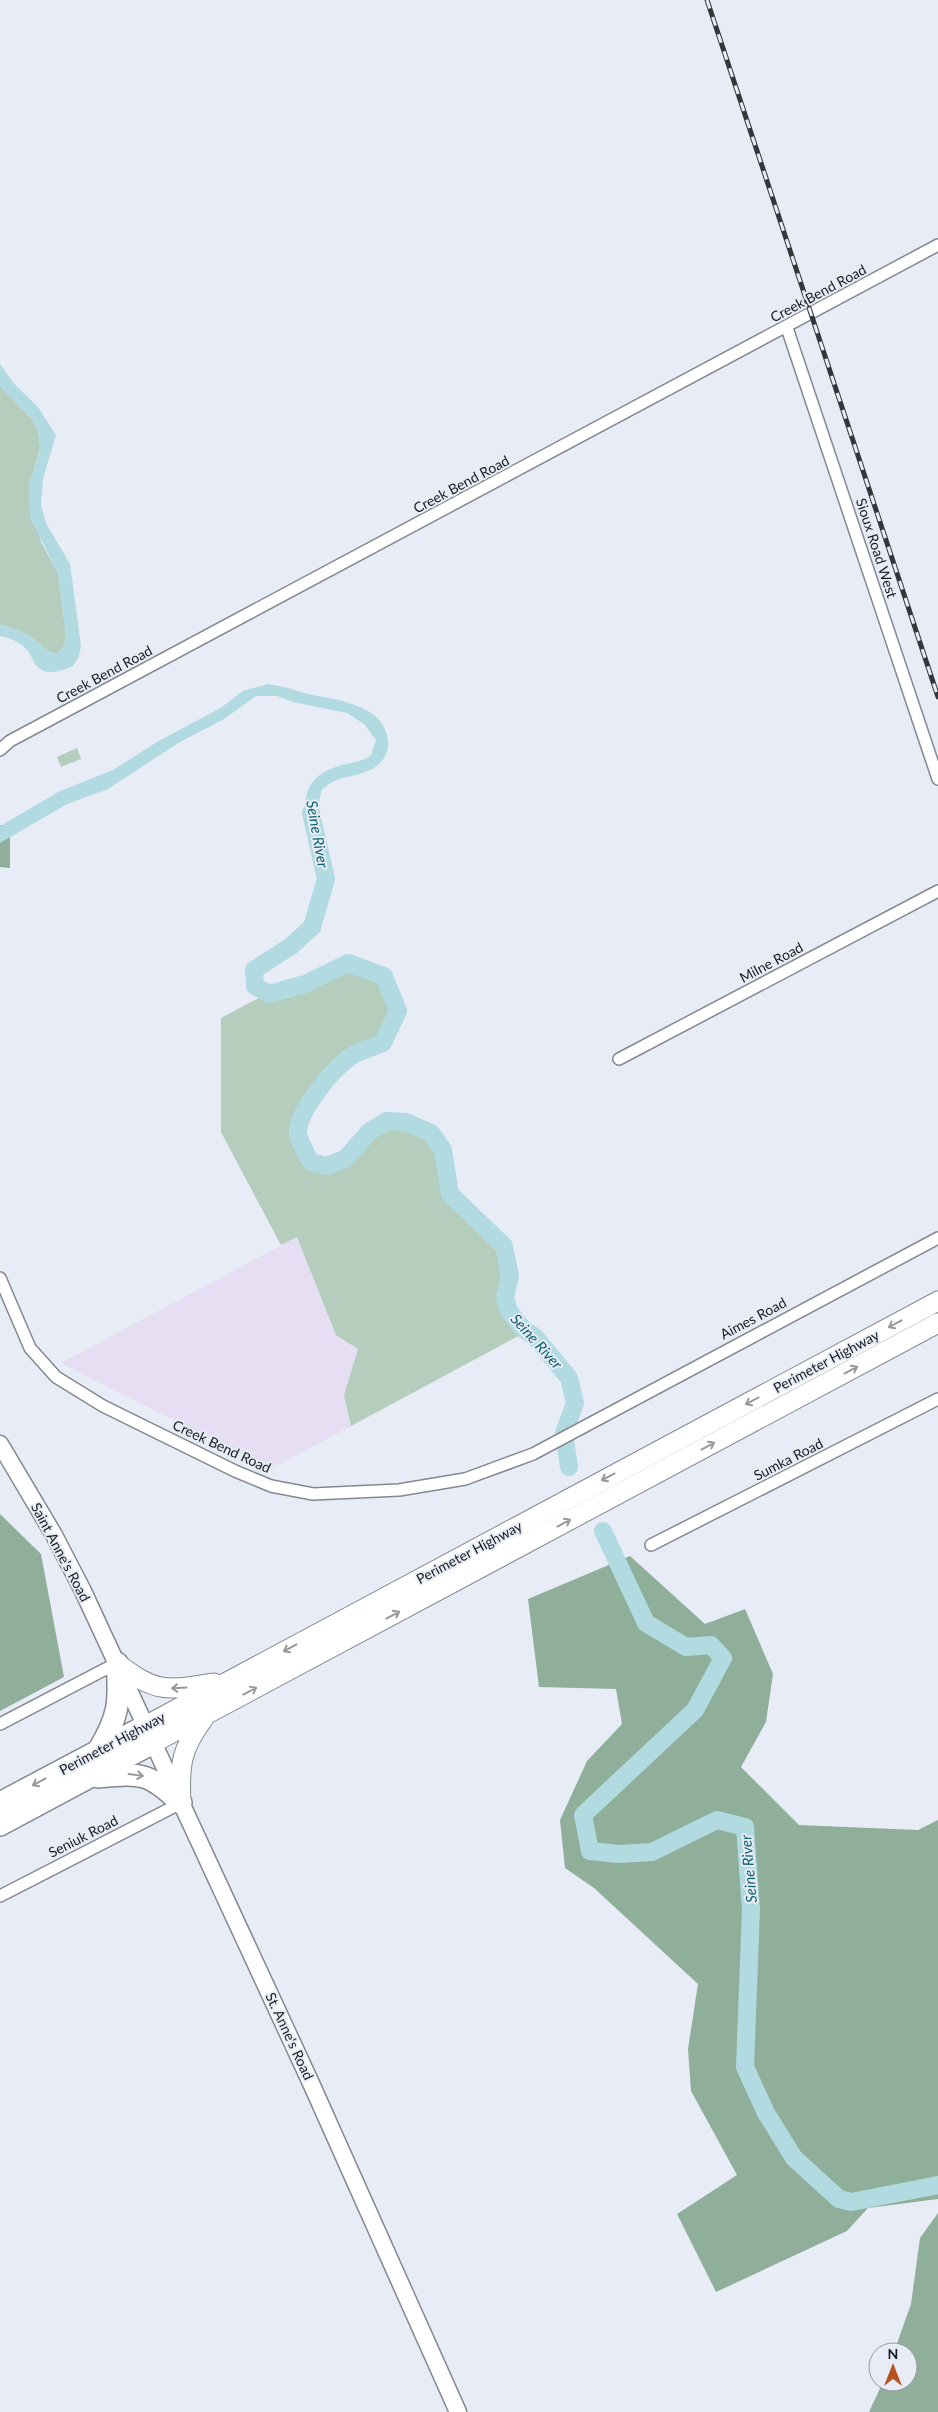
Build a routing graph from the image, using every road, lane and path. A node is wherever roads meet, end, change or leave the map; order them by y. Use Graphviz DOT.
graph roads {
  1 [pos="938,246"];
  2 [pos="787,328"];
  3 [pos="0,750"];
  4 [pos="938,779"];
  5 [pos="938,891"];
  6 [pos="619,1059"];
  7 [pos="938,1238"];
  8 [pos="0,1278"];
  9 [pos="938,1301"];
  10 [pos="938,1323"];
  11 [pos="938,1399"];
  12 [pos="583,1427"];
  13 [pos="0,1444"];
  14 [pos="651,1546"];
  15 [pos="116,1663"];
  16 [pos="227,1681"];
  17 [pos="207,1714"];
  18 [pos="0,1724"];
  19 [pos="149,1734"];
  20 [pos="98,1751"];
  21 [pos="88,1778"];
  22 [pos="0,1803"];
  23 [pos="180,1803"];
  24 [pos="0,1825"];
  25 [pos="0,1896"];
  26 [pos="458,2412"];
  1 -- 2 [label="street, Creek Bend Road"];
  2 -- 3 [label="street, Creek Bend Road"];
  2 -- 4 [label="street, Sioux Road West"];
  5 -- 6 [label="street, Milne Road"];
  7 -- 12 [label="street, Aimes Road"];
  8 -- 12 [label="street, Creek Bend Road"];
  9 -- 16 [label="highway, Perimeter Highway, one-way"];
  17 -- 10 [label="highway, Perimeter Highway, one-way"];
  11 -- 14 [label="street, Sumka Road"];
  13 -- 15 [label="main road, Saint Anne's Road"];
  16 -- 15 [label="highway, one-way"];
  15 -- 18 [label="street"];
  15 -- 19 [label="main road, St. Anne's Road"];
  15 -- 20 [label="highway"];
  16 -- 19 [label="highway, Perimeter Highway"];
  17 -- 19 [label="highway, Perimeter Highway"];
  17 -- 23 [label="highway"];
  19 -- 20 [label="highway, Perimeter Highway"];
  19 -- 21 [label="highway, Perimeter Highway"];
  19 -- 23 [label="main road, St. Anne's Road"];
  20 -- 22 [label="highway, Perimeter Highway, one-way"];
  21 -- 23 [label="highway, one-way"];
  21 -- 24 [label="highway, Perimeter Highway"];
  23 -- 25 [label="street, Seniuk Road"];
  23 -- 26 [label="main road, St. Anne's Road"];
}
